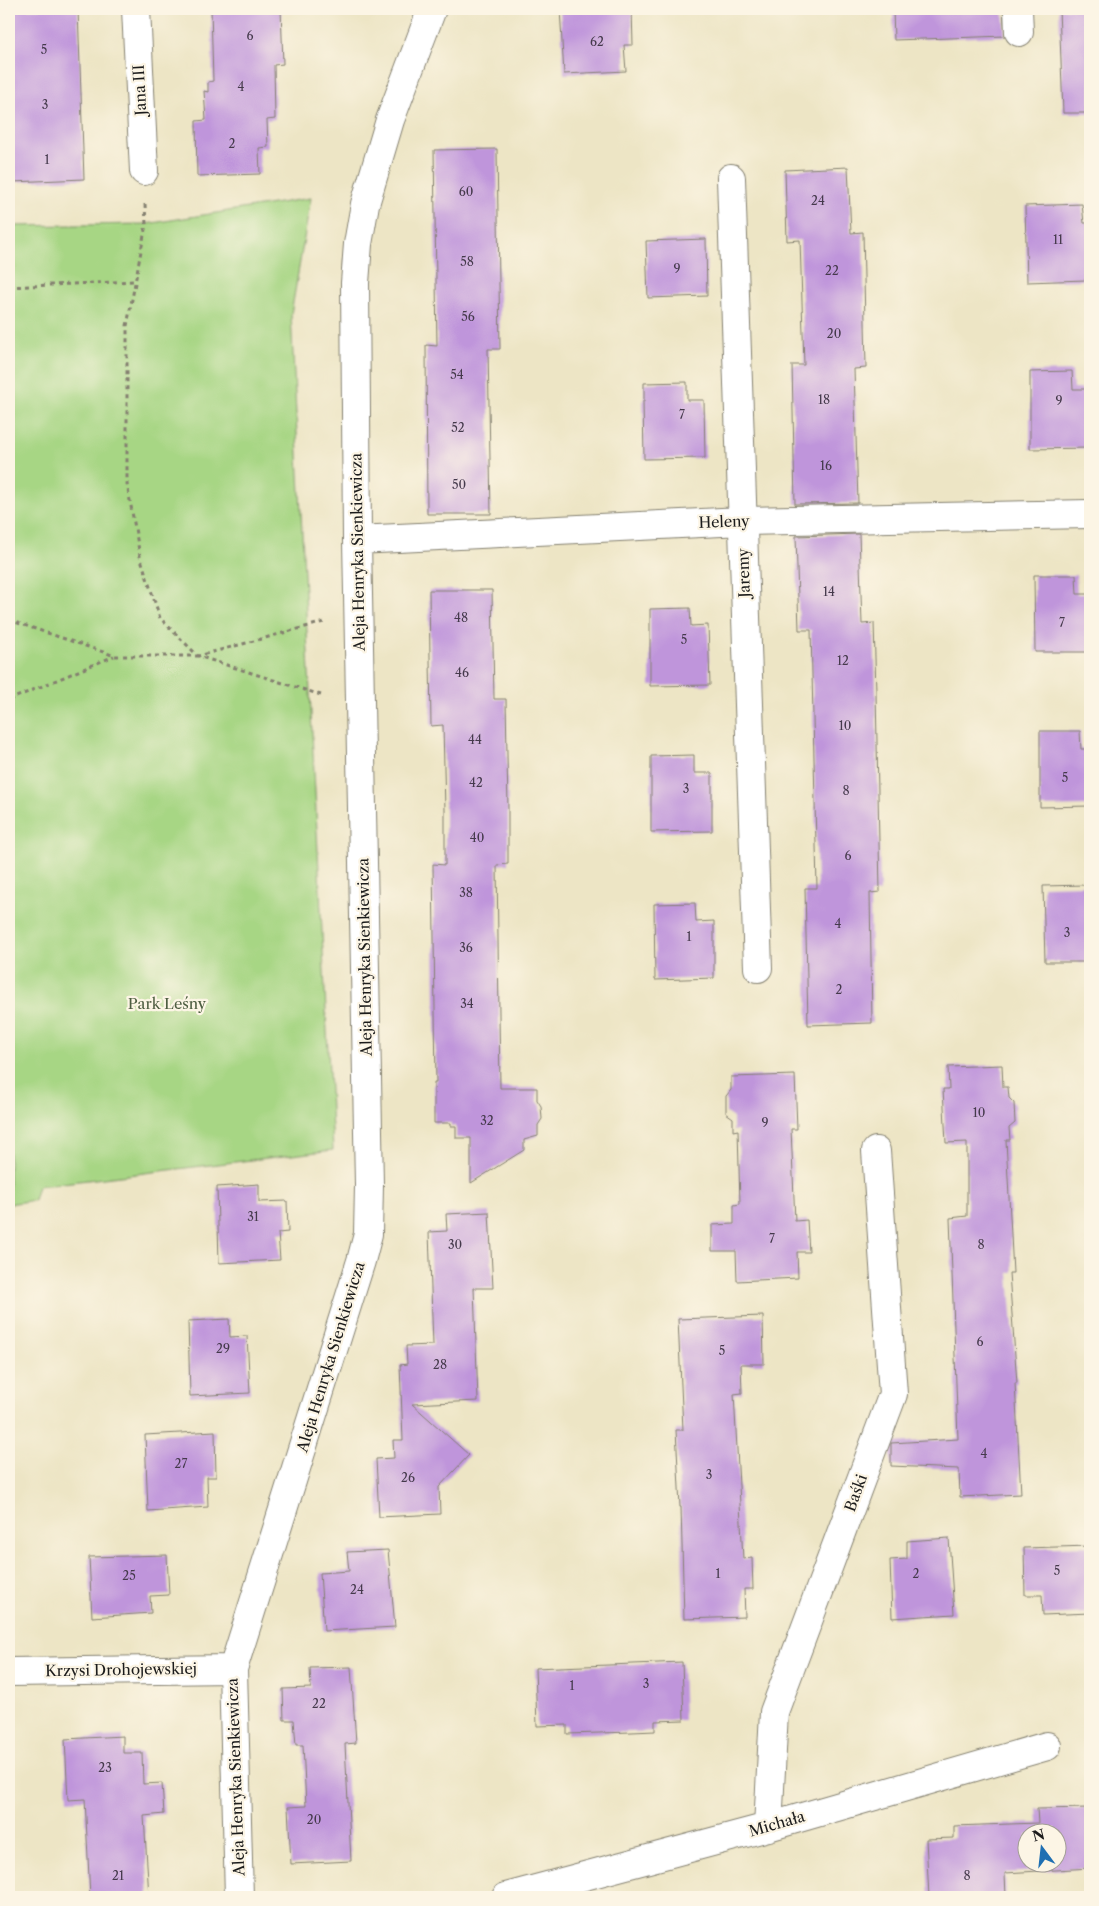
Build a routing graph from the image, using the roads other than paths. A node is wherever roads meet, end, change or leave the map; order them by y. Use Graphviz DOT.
graph roads {
  1 [pos="136,9"];
  2 [pos="432,9"];
  3 [pos="144,171"];
  4 [pos="731,178"];
  5 [pos="1090,514"];
  6 [pos="742,521"];
  7 [pos="357,540"];
  8 [pos="758,968"];
  9 [pos="876,1151"];
  10 [pos="233,1669"];
  11 [pos="9,1672"];
  12 [pos="1047,1746"];
  13 [pos="768,1827"];
  14 [pos="240,1897"];
  15 [pos="506,1897"];
  1 -- 3 [label="street, Jana III"];
  2 -- 7 [label="street, Aleja Henryka Sienkiewicza"];
  4 -- 6 [label="street, Jaremy"];
  5 -- 6 [label="street, Heleny"];
  6 -- 7 [label="street, Heleny"];
  6 -- 8 [label="street, Jaremy"];
  7 -- 10 [label="street, Aleja Henryka Sienkiewicza"];
  9 -- 13 [label="street, Baśki"];
  10 -- 11 [label="street, Krzysi Drohojewskiej"];
  10 -- 14 [label="street, Aleja Henryka Sienkiewicza"];
  12 -- 13 [label="street, Michała"];
  13 -- 15 [label="street, Michała"];
}
